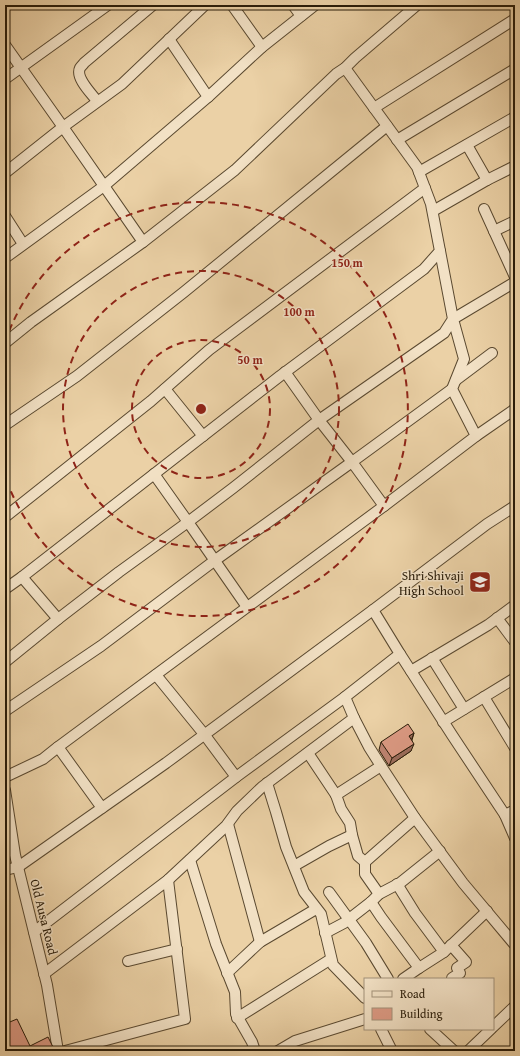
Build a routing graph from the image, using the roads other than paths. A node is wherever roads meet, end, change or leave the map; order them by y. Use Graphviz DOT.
graph roads {
  1 [pos="108,5"];
  2 [pos="152,5"];
  3 [pos="205,5"];
  4 [pos="232,5"];
  5 [pos="293,5"];
  6 [pos="316,5"];
  7 [pos="417,5"];
  8 [pos="300,16"];
  9 [pos="515,19"];
  10 [pos="169,40"];
  11 [pos="5,45"];
  12 [pos="262,47"];
  13 [pos="20,67"];
  14 [pos="345,68"];
  15 [pos="515,69"];
  16 [pos="5,79"];
  17 [pos="208,97"];
  18 [pos="97,101"];
  19 [pos="374,108"];
  20 [pos="515,117"];
  21 [pos="63,126"];
  22 [pos="387,126"];
  23 [pos="397,140"];
  24 [pos="467,145"];
  25 [pos="515,166"];
  26 [pos="419,172"];
  27 [pos="5,173"];
  28 [pos="487,180"];
  29 [pos="104,186"];
  30 [pos="425,188"];
  31 [pos="484,209"];
  32 [pos="433,211"];
  33 [pos="5,216"];
  34 [pos="515,221"];
  35 [pos="494,230"];
  36 [pos="143,242"];
  37 [pos="23,244"];
  38 [pos="440,251"];
  39 [pos="5,258"];
  40 [pos="515,277"];
  41 [pos="515,282"];
  42 [pos="453,320"];
  43 [pos="5,343"];
  44 [pos="492,353"];
  45 [pos="285,372"];
  46 [pos="454,384"];
  47 [pos="165,389"];
  48 [pos="515,410"];
  49 [pos="319,420"];
  50 [pos="5,425"];
  51 [pos="203,436"];
  52 [pos="476,436"];
  53 [pos="352,462"];
  54 [pos="154,474"];
  55 [pos="384,506"];
  56 [pos="515,506"];
  57 [pos="5,517"];
  58 [pos="188,522"];
  59 [pos="214,561"];
  60 [pos="22,577"];
  61 [pos="5,589"];
  62 [pos="515,605"];
  63 [pos="247,607"];
  64 [pos="373,610"];
  65 [pos="498,618"];
  66 [pos="58,619"];
  67 [pos="515,642"];
  68 [pos="400,654"];
  69 [pos="432,658"];
  70 [pos="5,662"];
  71 [pos="411,671"];
  72 [pos="156,674"];
  73 [pos="515,678"];
  74 [pos="345,697"];
  75 [pos="484,697"];
  76 [pos="464,709"];
  77 [pos="5,711"];
  78 [pos="354,718"];
  79 [pos="443,722"];
  80 [pos="204,734"];
  81 [pos="58,747"];
  82 [pos="515,748"];
  83 [pos="308,753"];
  84 [pos="381,766"];
  85 [pos="5,777"];
  86 [pos="236,777"];
  87 [pos="267,783"];
  88 [pos="5,790"];
  89 [pos="336,795"];
  90 [pos="102,808"];
  91 [pos="515,810"];
  92 [pos="505,815"];
  93 [pos="415,818"];
  94 [pos="228,824"];
  95 [pos="352,835"];
  96 [pos="515,838"];
  97 [pos="440,851"];
  98 [pos="190,860"];
  99 [pos="365,862"];
  100 [pos="294,866"];
  101 [pos="18,867"];
  102 [pos="5,870"];
  103 [pos="168,880"];
  104 [pos="397,884"];
  105 [pos="329,892"];
  106 [pos="379,894"];
  107 [pos="371,902"];
  108 [pos="316,908"];
  109 [pos="487,911"];
  110 [pos="348,920"];
  111 [pos="34,932"];
  112 [pos="326,933"];
  113 [pos="260,942"];
  114 [pos="515,945"];
  115 [pos="448,948"];
  116 [pos="177,949"];
  117 [pos="331,959"];
  118 [pos="128,961"];
  119 [pos="419,968"];
  120 [pos="227,973"];
  121 [pos="44,974"];
  122 [pos="387,978"];
  123 [pos="404,978"];
  124 [pos="452,978"];
  125 [pos="364,997"];
  126 [pos="515,1006"];
  127 [pos="237,1018"];
  128 [pos="364,1019"];
  129 [pos="494,1026"];
  130 [pos="382,1030"];
  131 [pos="431,1030"];
  132 [pos="490,1030"];
  133 [pos="58,1051"];
  134 [pos="65,1051"];
  135 [pos="254,1051"];
  136 [pos="278,1051"];
  137 [pos="392,1051"];
  138 [pos="454,1051"];
  139 [pos="469,1051"];
  1 -- 13 [label="street"];
  2 -- 18 [label="street"];
  3 -- 10 [label="street"];
  4 -- 12 [label="street"];
  5 -- 8 [label="street"];
  6 -- 8 [label="street"];
  7 -- 14 [label="street"];
  8 -- 12 [label="street"];
  9 -- 19 [label="street"];
  10 -- 17 [label="street"];
  10 -- 18 [label="street"];
  11 -- 13 [label="street"];
  12 -- 17 [label="street"];
  13 -- 16 [label="street"];
  13 -- 21 [label="street"];
  14 -- 19 [label="street"];
  14 -- 36 [label="street"];
  15 -- 23 [label="street"];
  17 -- 29 [label="street"];
  18 -- 21 [label="street"];
  19 -- 22 [label="street"];
  20 -- 24 [label="street"];
  21 -- 27 [label="street"];
  21 -- 29 [label="street"];
  22 -- 23 [label="street"];
  22 -- 50 [label="street"];
  23 -- 26 [label="street"];
  24 -- 26 [label="street"];
  24 -- 28 [label="street"];
  25 -- 28 [label="street"];
  26 -- 30 [label="street"];
  28 -- 32 [label="street"];
  29 -- 36 [label="street"];
  29 -- 37 [label="street"];
  30 -- 32 [label="street"];
  30 -- 47 [label="street"];
  31 -- 35 [label="street"];
  32 -- 38 [label="street"];
  33 -- 37 [label="street"];
  34 -- 35 [label="street"];
  35 -- 40 [label="street"];
  36 -- 43 [label="street"];
  37 -- 39 [label="street"];
  38 -- 42 [label="street"];
  38 -- 45 [label="street"];
  41 -- 42 [label="street"];
  42 -- 46 [label="street"];
  42 -- 49 [label="street"];
  44 -- 46 [label="street"];
  45 -- 49 [label="street"];
  45 -- 51 [label="street"];
  46 -- 52 [label="street"];
  46 -- 53 [label="street"];
  47 -- 51 [label="street"];
  47 -- 57 [label="street"];
  48 -- 52 [label="street"];
  49 -- 53 [label="street"];
  49 -- 58 [label="street"];
  51 -- 54 [label="street"];
  52 -- 55 [label="street"];
  53 -- 55 [label="street"];
  53 -- 59 [label="street"];
  54 -- 58 [label="street"];
  54 -- 60 [label="street"];
  55 -- 63 [label="street"];
  56 -- 64 [label="street"];
  58 -- 59 [label="street"];
  58 -- 66 [label="street"];
  59 -- 63 [label="street"];
  59 -- 77 [label="street"];
  60 -- 61 [label="street"];
  60 -- 66 [label="street"];
  62 -- 65 [label="street"];
  63 -- 72 [label="street"];
  64 -- 68 [label="street"];
  64 -- 80 [label="street"];
  65 -- 67 [label="street"];
  65 -- 69 [label="street"];
  66 -- 70 [label="street"];
  68 -- 71 [label="street"];
  68 -- 74 [label="street"];
  69 -- 71 [label="street"];
  69 -- 76 [label="street"];
  71 -- 79 [label="street"];
  72 -- 80 [label="street"];
  72 -- 81 [label="street"];
  73 -- 75 [label="street"];
  74 -- 78 [label="street"];
  74 -- 86 [label="street"];
  75 -- 76 [label="street"];
  75 -- 82 [label="street"];
  76 -- 79 [label="street"];
  78 -- 83 [label="street"];
  78 -- 84 [label="street"];
  79 -- 92 [label="street"];
  80 -- 86 [label="street"];
  80 -- 90 [label="street"];
  81 -- 85 [label="street"];
  81 -- 90 [label="street"];
  83 -- 87 [label="street"];
  83 -- 89 [label="street"];
  84 -- 89 [label="street"];
  84 -- 93 [label="street"];
  86 -- 111 [label="street"];
  87 -- 94 [label="street"];
  87 -- 100 [label="street"];
  88 -- 101 [label="street, Old Ausa Road"];
  89 -- 95 [label="street"];
  90 -- 101 [label="street"];
  91 -- 92 [label="street"];
  92 -- 96 [label="street"];
  93 -- 97 [label="street"];
  93 -- 99 [label="street"];
  94 -- 98 [label="street"];
  94 -- 113 [label="street"];
  95 -- 99 [label="street"];
  95 -- 100 [label="street"];
  97 -- 104 [label="street"];
  97 -- 109 [label="street"];
  98 -- 103 [label="street"];
  98 -- 120 [label="street"];
  99 -- 106 [label="street"];
  100 -- 108 [label="street"];
  101 -- 102 [label="street"];
  101 -- 111 [label="street, Old Ausa Road"];
  103 -- 116 [label="street"];
  103 -- 121 [label="street"];
  104 -- 106 [label="street"];
  104 -- 115 [label="street"];
  105 -- 110 [label="street"];
  106 -- 107 [label="street"];
  107 -- 110 [label="street"];
  107 -- 119 [label="street"];
  108 -- 112 [label="street"];
  108 -- 113 [label="street"];
  109 -- 114 [label="street"];
  109 -- 115 [label="street"];
  110 -- 112 [label="street"];
  110 -- 122 [label="street"];
  111 -- 121 [label="street, Old Ausa Road"];
  112 -- 117 [label="street"];
  113 -- 120 [label="street"];
  115 -- 119 [label="street"];
  115 -- 124 [label="street"];
  116 -- 118 [label="street"];
  116 -- 134 [label="street"];
  117 -- 125 [label="street"];
  117 -- 127 [label="street"];
  119 -- 123 [label="street"];
  120 -- 127 [label="street"];
  121 -- 133 [label="street, Old Ausa Road"];
  126 -- 129 [label="street"];
  127 -- 135 [label="street"];
  128 -- 136 [label="street"];
  130 -- 137 [label="street"];
  131 -- 138 [label="street"];
  132 -- 139 [label="street"];
}
